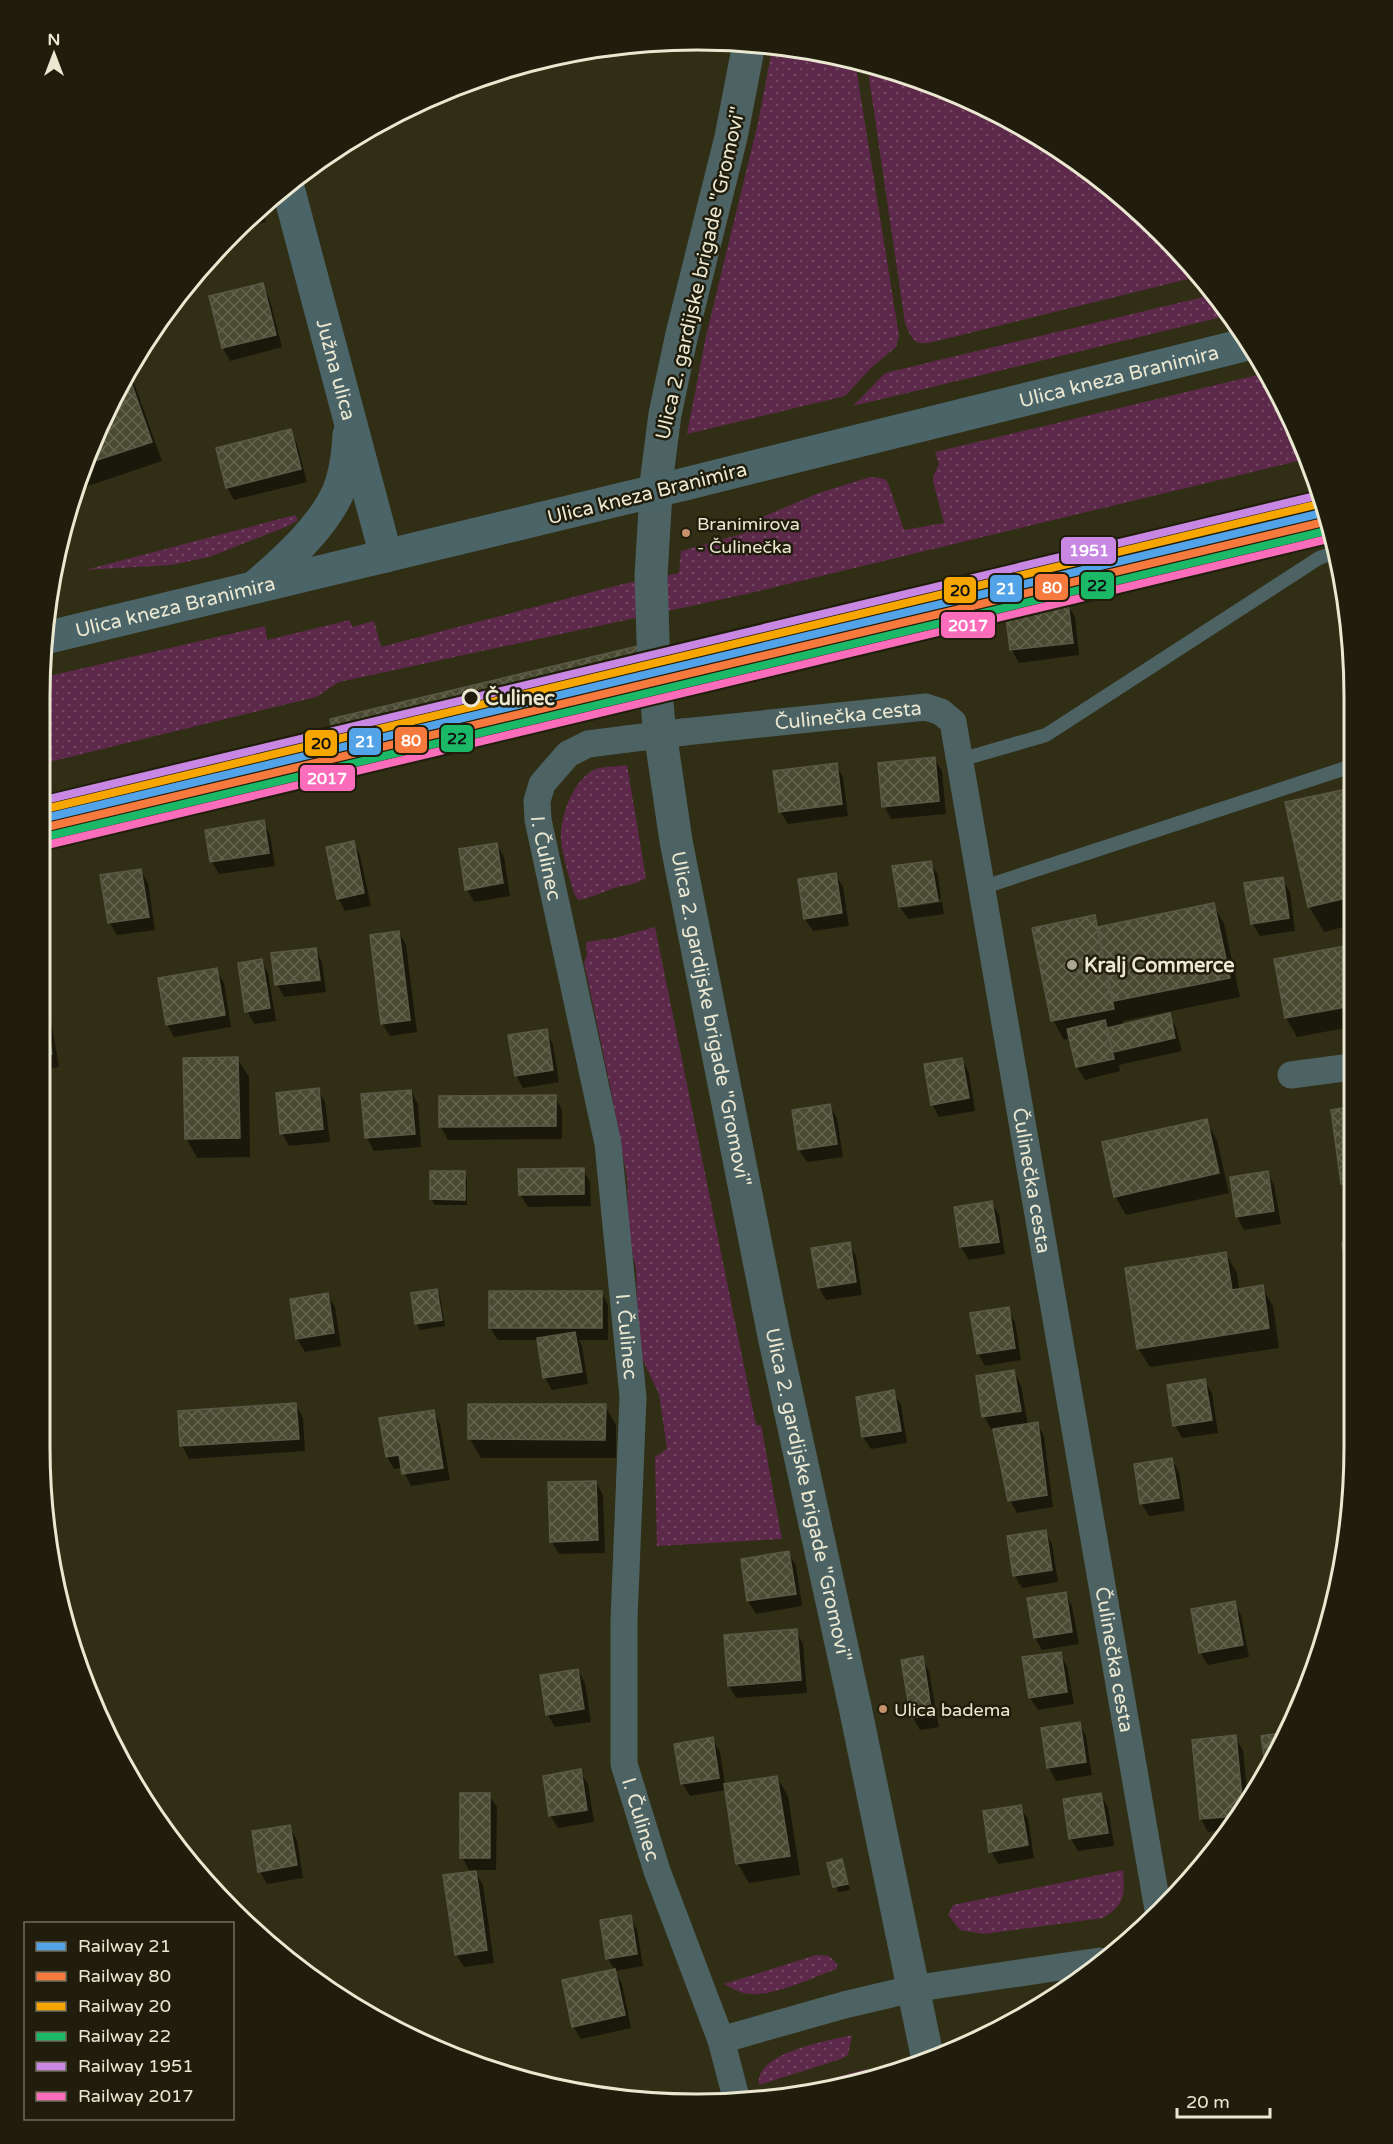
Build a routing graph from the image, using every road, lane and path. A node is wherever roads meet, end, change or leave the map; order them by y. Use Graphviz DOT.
graph roads {
  1 [pos="748,52"];
  2 [pos="290,194"];
  3 [pos="1240,346"];
  4 [pos="350,420"];
  5 [pos="1327,555"];
  6 [pos="386,556"];
  7 [pos="253,588"];
  8 [pos="53,636"];
  9 [pos="684,732"];
  10 [pos="960,760"];
  11 [pos="1344,769"];
  12 [pos="981,888"];
  13 [pos="1344,1068"];
  14 [pos="1291,1075"];
  15 [pos="1157,1902"];
  16 [pos="1089,1962"];
  17 [pos="912,1989"];
  18 [pos="721,2040"];
  19 [pos="926,2052"];
  20 [pos="735,2093"];
  1 -- 17 [label="street, Ulica 2. gardijske brigade \"Gromovi\""];
  2 -- 4 [label="main road, Južna ulica"];
  3 -- 6 [label="main road, Ulica kneza Branimira, bridge"];
  4 -- 6 [label="main road, Južna ulica"];
  4 -- 7 [label="main road"];
  5 -- 10 [label="lane"];
  6 -- 7 [label="main road, Ulica kneza Branimira"];
  7 -- 8 [label="main road, Ulica kneza Branimira"];
  9 -- 10 [label="street, Čulinečka cesta"];
  9 -- 18 [label="street, I. Čulinec, bridge"];
  10 -- 12 [label="street, Čulinečka cesta"];
  11 -- 12 [label="lane"];
  12 -- 15 [label="street, Čulinečka cesta"];
  13 -- 14 [label="street"];
  16 -- 17 [label="street"];
  17 -- 18 [label="street"];
  17 -- 19 [label="street"];
  18 -- 20 [label="street, I. Čulinec"];
}
